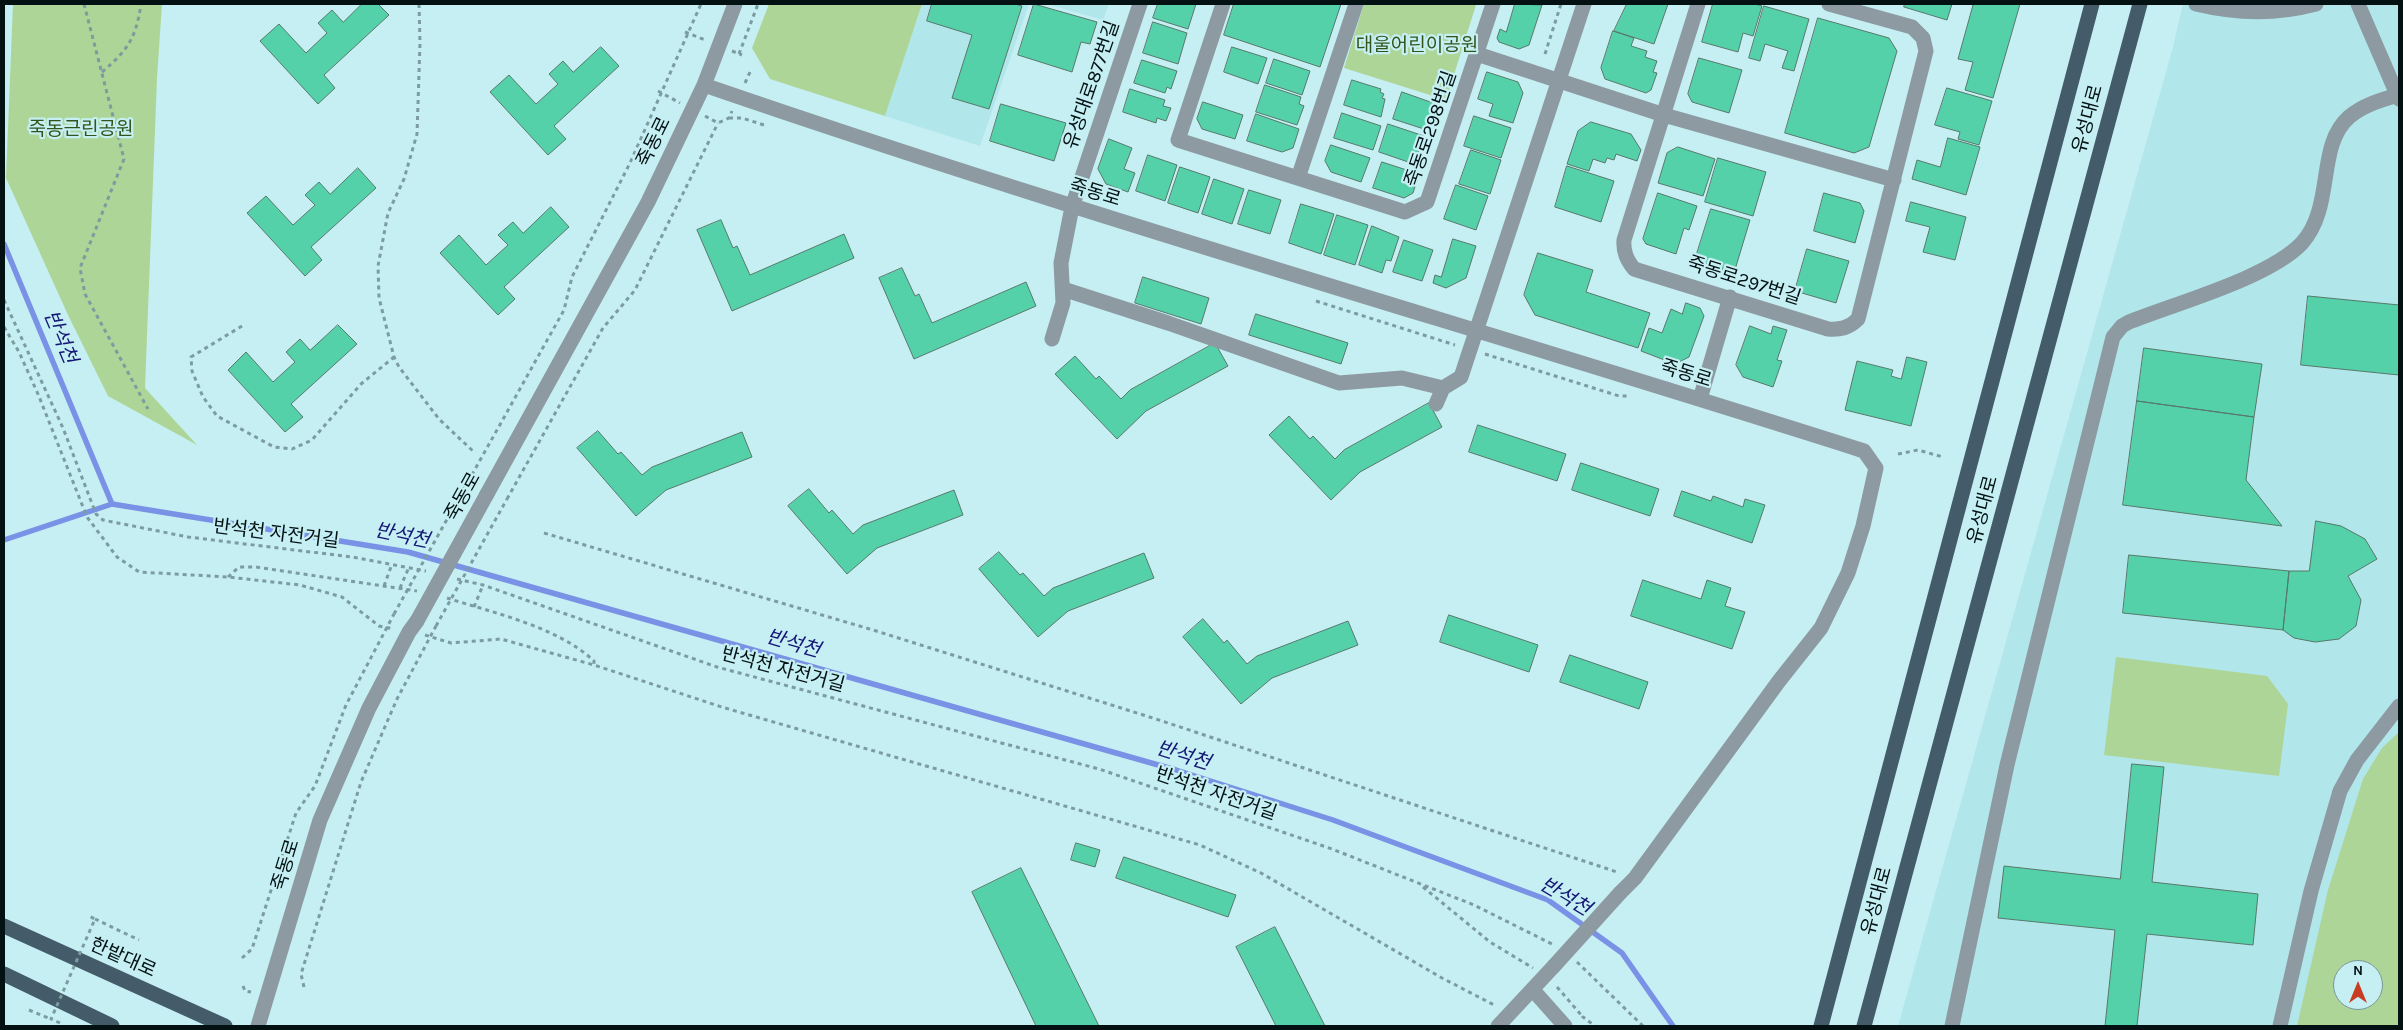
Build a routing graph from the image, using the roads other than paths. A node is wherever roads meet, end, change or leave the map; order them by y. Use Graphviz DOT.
graph roads {
  1 [pos="734,4"];
  2 [pos="1140,4"];
  3 [pos="1222,4"];
  4 [pos="1356,4"];
  5 [pos="1493,4"];
  6 [pos="1584,4"];
  7 [pos="1698,4"];
  8 [pos="1829,4"];
  9 [pos="2092,4"];
  10 [pos="2140,4"];
  11 [pos="2196,4"];
  12 [pos="2316,4"];
  13 [pos="2358,4"];
  14 [pos="1477,54"];
  15 [pos="1559,82"];
  16 [pos="704,86"];
  17 [pos="2399,97"];
  18 [pos="1664,115"];
  19 [pos="1298,178"];
  20 [pos="1894,180"];
  21 [pos="1072,207"];
  22 [pos="1062,289"];
  23 [pos="1730,297"];
  24 [pos="1476,332"];
  25 [pos="1052,339"];
  26 [pos="1443,388"];
  27 [pos="1700,399"];
  28 [pos="1436,404"];
  29 [pos="2399,706"];
  30 [pos="4,926"];
  31 [pos="4,974"];
  32 [pos="1533,990"];
  33 [pos="1571,1024"];
  34 [pos="112,1026"];
  35 [pos="225,1026"];
  36 [pos="258,1026"];
  37 [pos="1498,1026"];
  38 [pos="1821,1026"];
  39 [pos="1864,1026"];
  40 [pos="1952,1026"];
  41 [pos="2280,1026"];
  1 -- 16 [label="street, 죽동로"];
  2 -- 21 [label="street, 유성대로877번길"];
  3 -- 19 [label="street, 죽동로298번길"];
  4 -- 19 [label="street"];
  5 -- 14 [label="street, 죽동로298번길"];
  6 -- 15 [label="street"];
  7 -- 18 [label="street, 죽동로297번길"];
  8 -- 20 [label="street, 죽동로297번길"];
  9 -- 38 [label="main road, 유성대로"];
  10 -- 39 [label="main road, 유성대로"];
  11 -- 12 [label="street"];
  13 -- 17 [label="street"];
  14 -- 15 [label="street, 죽동로298번길"];
  14 -- 19 [label="street, 죽동로298번길"];
  15 -- 18 [label="street"];
  15 -- 24 [label="street"];
  16 -- 21 [label="street, 죽동로"];
  16 -- 36 [label="street, 죽동로, bridge"];
  17 -- 40 [label="street"];
  18 -- 20 [label="street"];
  18 -- 23 [label="street, 죽동로297번길"];
  20 -- 23 [label="street, 죽동로297번길"];
  21 -- 22 [label="street, 유성대로877번길"];
  21 -- 24 [label="street, 죽동로"];
  22 -- 25 [label="street, 유성대로877번길"];
  22 -- 26 [label="street"];
  23 -- 27 [label="street"];
  24 -- 26 [label="street"];
  24 -- 27 [label="street, 죽동로"];
  26 -- 28 [label="street"];
  27 -- 32 [label="street, 죽동로, bridge"];
  29 -- 41 [label="street"];
  30 -- 35 [label="main road, 한밭대로"];
  31 -- 34 [label="main road"];
  32 -- 33 [label="street"];
  32 -- 37 [label="street"];
}
